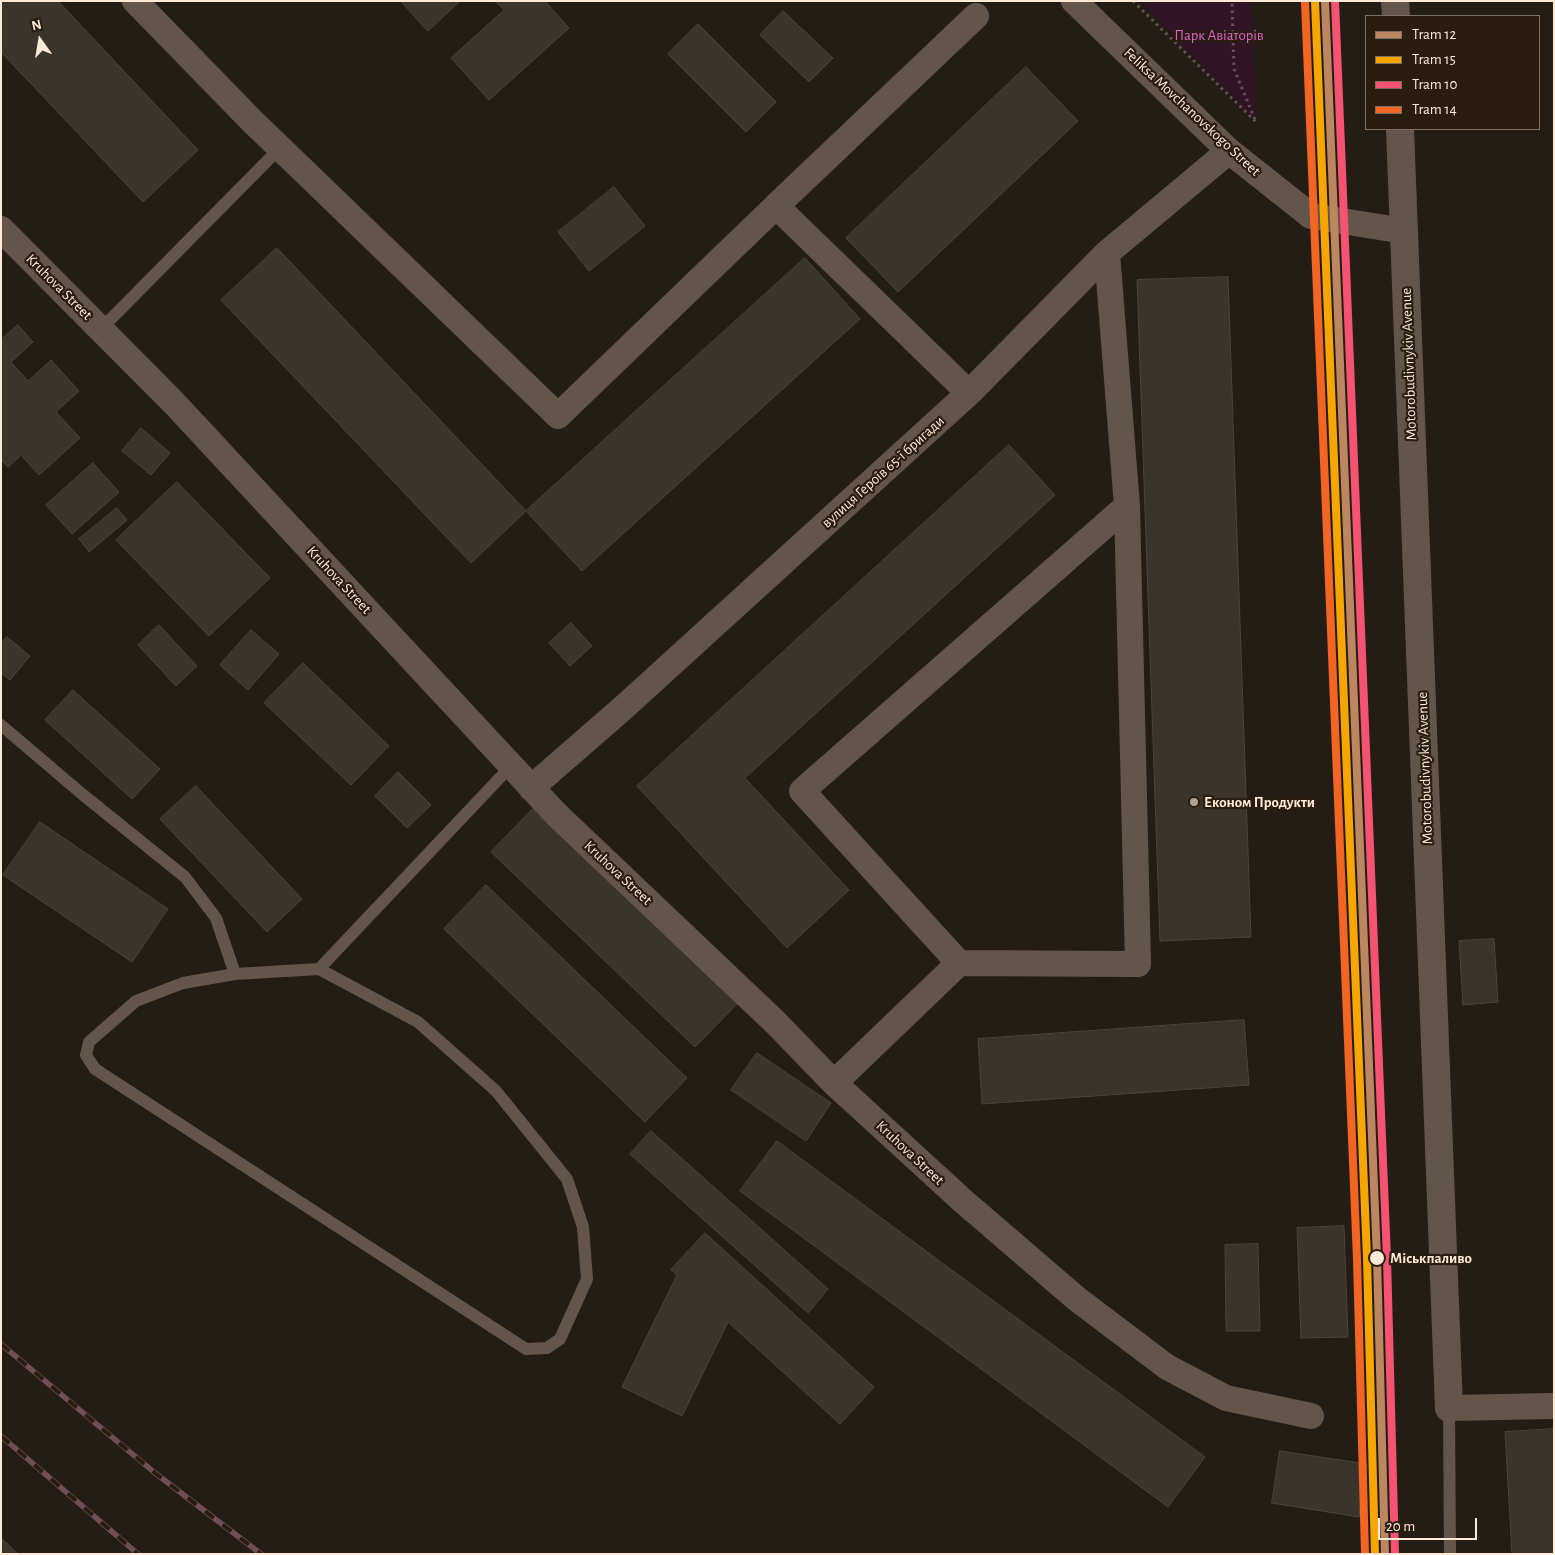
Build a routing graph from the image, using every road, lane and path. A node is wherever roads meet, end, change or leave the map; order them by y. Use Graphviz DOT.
graph roads {
  1 [pos="135,1"];
  2 [pos="1074,1"];
  3 [pos="1134,1"];
  4 [pos="1232,1"];
  5 [pos="1395,1"];
  6 [pos="1396,15"];
  7 [pos="976,16"];
  8 [pos="1400,130"];
  9 [pos="280,148"];
  10 [pos="1229,151"];
  11 [pos="776,206"];
  12 [pos="1,229"];
  13 [pos="1404,231"];
  14 [pos="1107,253"];
  15 [pos="101,329"];
  16 [pos="969,393"];
  17 [pos="1127,506"];
  18 [pos="1,725"];
  19 [pos="511,766"];
  20 [pos="531,788"];
  21 [pos="959,963"];
  22 [pos="319,970"];
  23 [pos="234,974"];
  24 [pos="834,1083"];
  25 [pos="1554,1406"];
  26 [pos="1449,1408"];
  27 [pos="1311,1416"];
  28 [pos="1450,1554"];
  1 -- 9 [label="street"];
  2 -- 10 [label="street, Feliksa Movchanovskogo Street"];
  3 -- 4 [label="path"];
  5 -- 6 [label="street"];
  7 -- 11 [label="street"];
  8 -- 13 [label="street, Motorobudivnykiv Avenue"];
  9 -- 11 [label="street"];
  9 -- 15 [label="lane"];
  10 -- 13 [label="street, Feliksa Movchanovskogo Street"];
  10 -- 14 [label="street, вулиця Героїв 65-ї бригади"];
  11 -- 16 [label="street"];
  12 -- 15 [label="street, Kruhova Street"];
  13 -- 26 [label="street, Motorobudivnykiv Avenue"];
  14 -- 16 [label="street, вулиця Героїв 65-ї бригади"];
  14 -- 17 [label="street"];
  15 -- 19 [label="street, Kruhova Street"];
  16 -- 20 [label="street, вулиця Героїв 65-ї бригади"];
  17 -- 21 [label="street"];
  17 -- 21 [label="street"];
  18 -- 23 [label="lane"];
  19 -- 20 [label="street, Kruhova Street"];
  19 -- 22 [label="lane"];
  20 -- 24 [label="street, Kruhova Street"];
  21 -- 24 [label="street"];
  22 -- 23 [label="lane"];
  22 -- 23 [label="lane"];
  24 -- 27 [label="street, Kruhova Street"];
  25 -- 26 [label="street"];
  26 -- 28 [label="lane"];
}
